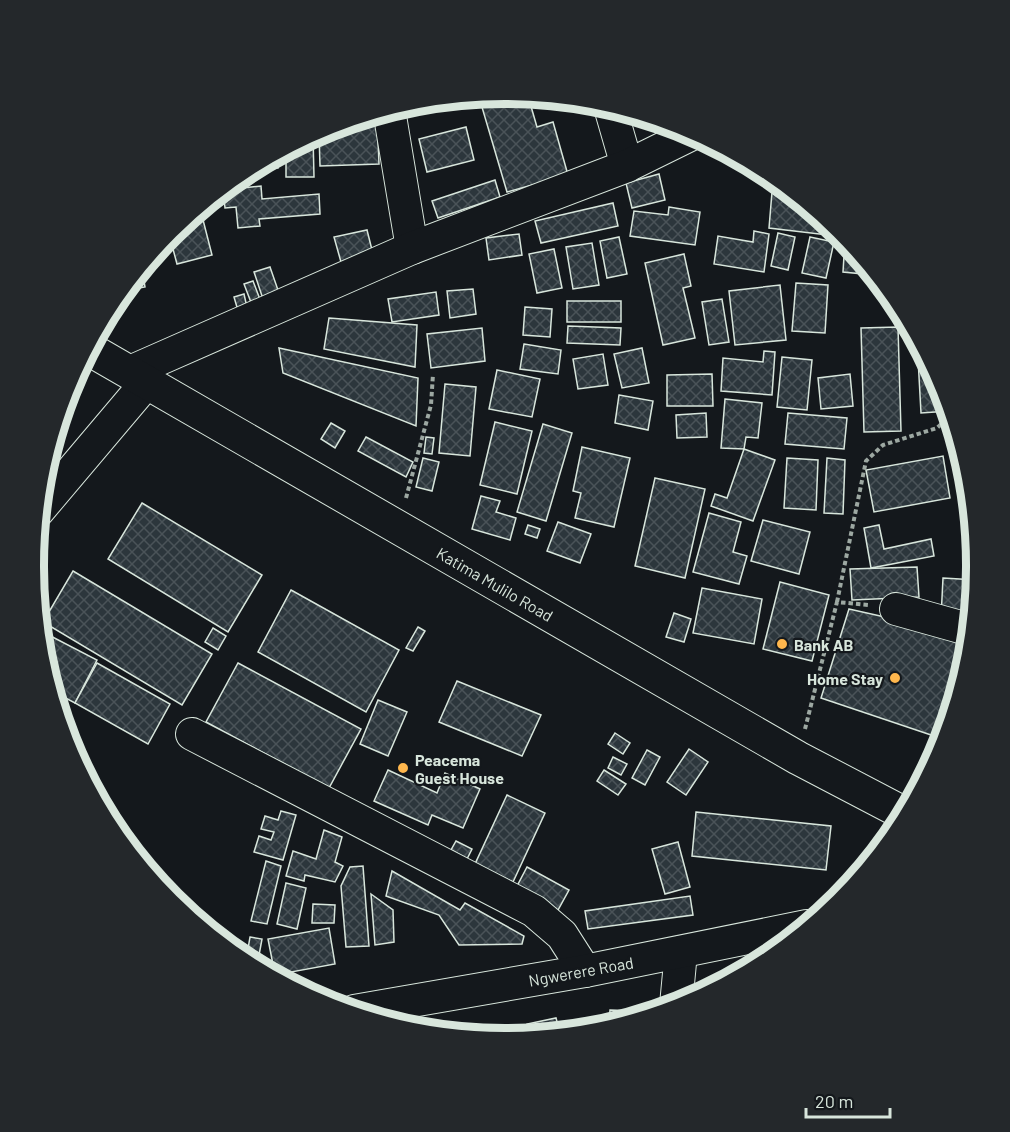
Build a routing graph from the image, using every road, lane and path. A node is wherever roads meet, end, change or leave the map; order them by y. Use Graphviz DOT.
graph roads {
  1 [pos="613,117"];
  2 [pos="390,119"];
  3 [pos="681,140"];
  4 [pos="627,166"];
  5 [pos="412,248"];
  6 [pos="96,353"];
  7 [pos="433,374"];
  8 [pos="139,377"];
  9 [pos="943,423"];
  10 [pos="48,498"];
  11 [pos="396,527"];
  12 [pos="837,602"];
  13 [pos="896,609"];
  14 [pos="963,628"];
  15 [pos="192,734"];
  16 [pos="798,758"];
  17 [pos="897,810"];
  18 [pos="786,932"];
  19 [pos="681,952"];
  20 [pos="585,971"];
  21 [pos="677,994"];
  22 [pos="372,1008"];
  1 -- 4 [label="street"];
  2 -- 5 [label="street"];
  3 -- 4 [label="street"];
  4 -- 5 [label="street"];
  5 -- 8 [label="street"];
  6 -- 8 [label="main road, Katima Mulilo Road"];
  7 -- 11 [label="path"];
  8 -- 10 [label="street"];
  8 -- 11 [label="main road, Katima Mulilo Road"];
  9 -- 12 [label="path"];
  11 -- 16 [label="main road, Katima Mulilo Road"];
  12 -- 13 [label="path"];
  12 -- 16 [label="path"];
  13 -- 14 [label="street"];
  15 -- 20 [label="street"];
  16 -- 17 [label="main road, Katima Mulilo Road"];
  18 -- 19 [label="street, Ngwerere Road"];
  19 -- 20 [label="street, Ngwerere Road"];
  19 -- 21 [label="street"];
  20 -- 22 [label="street, Ngwerere Road"];
}
